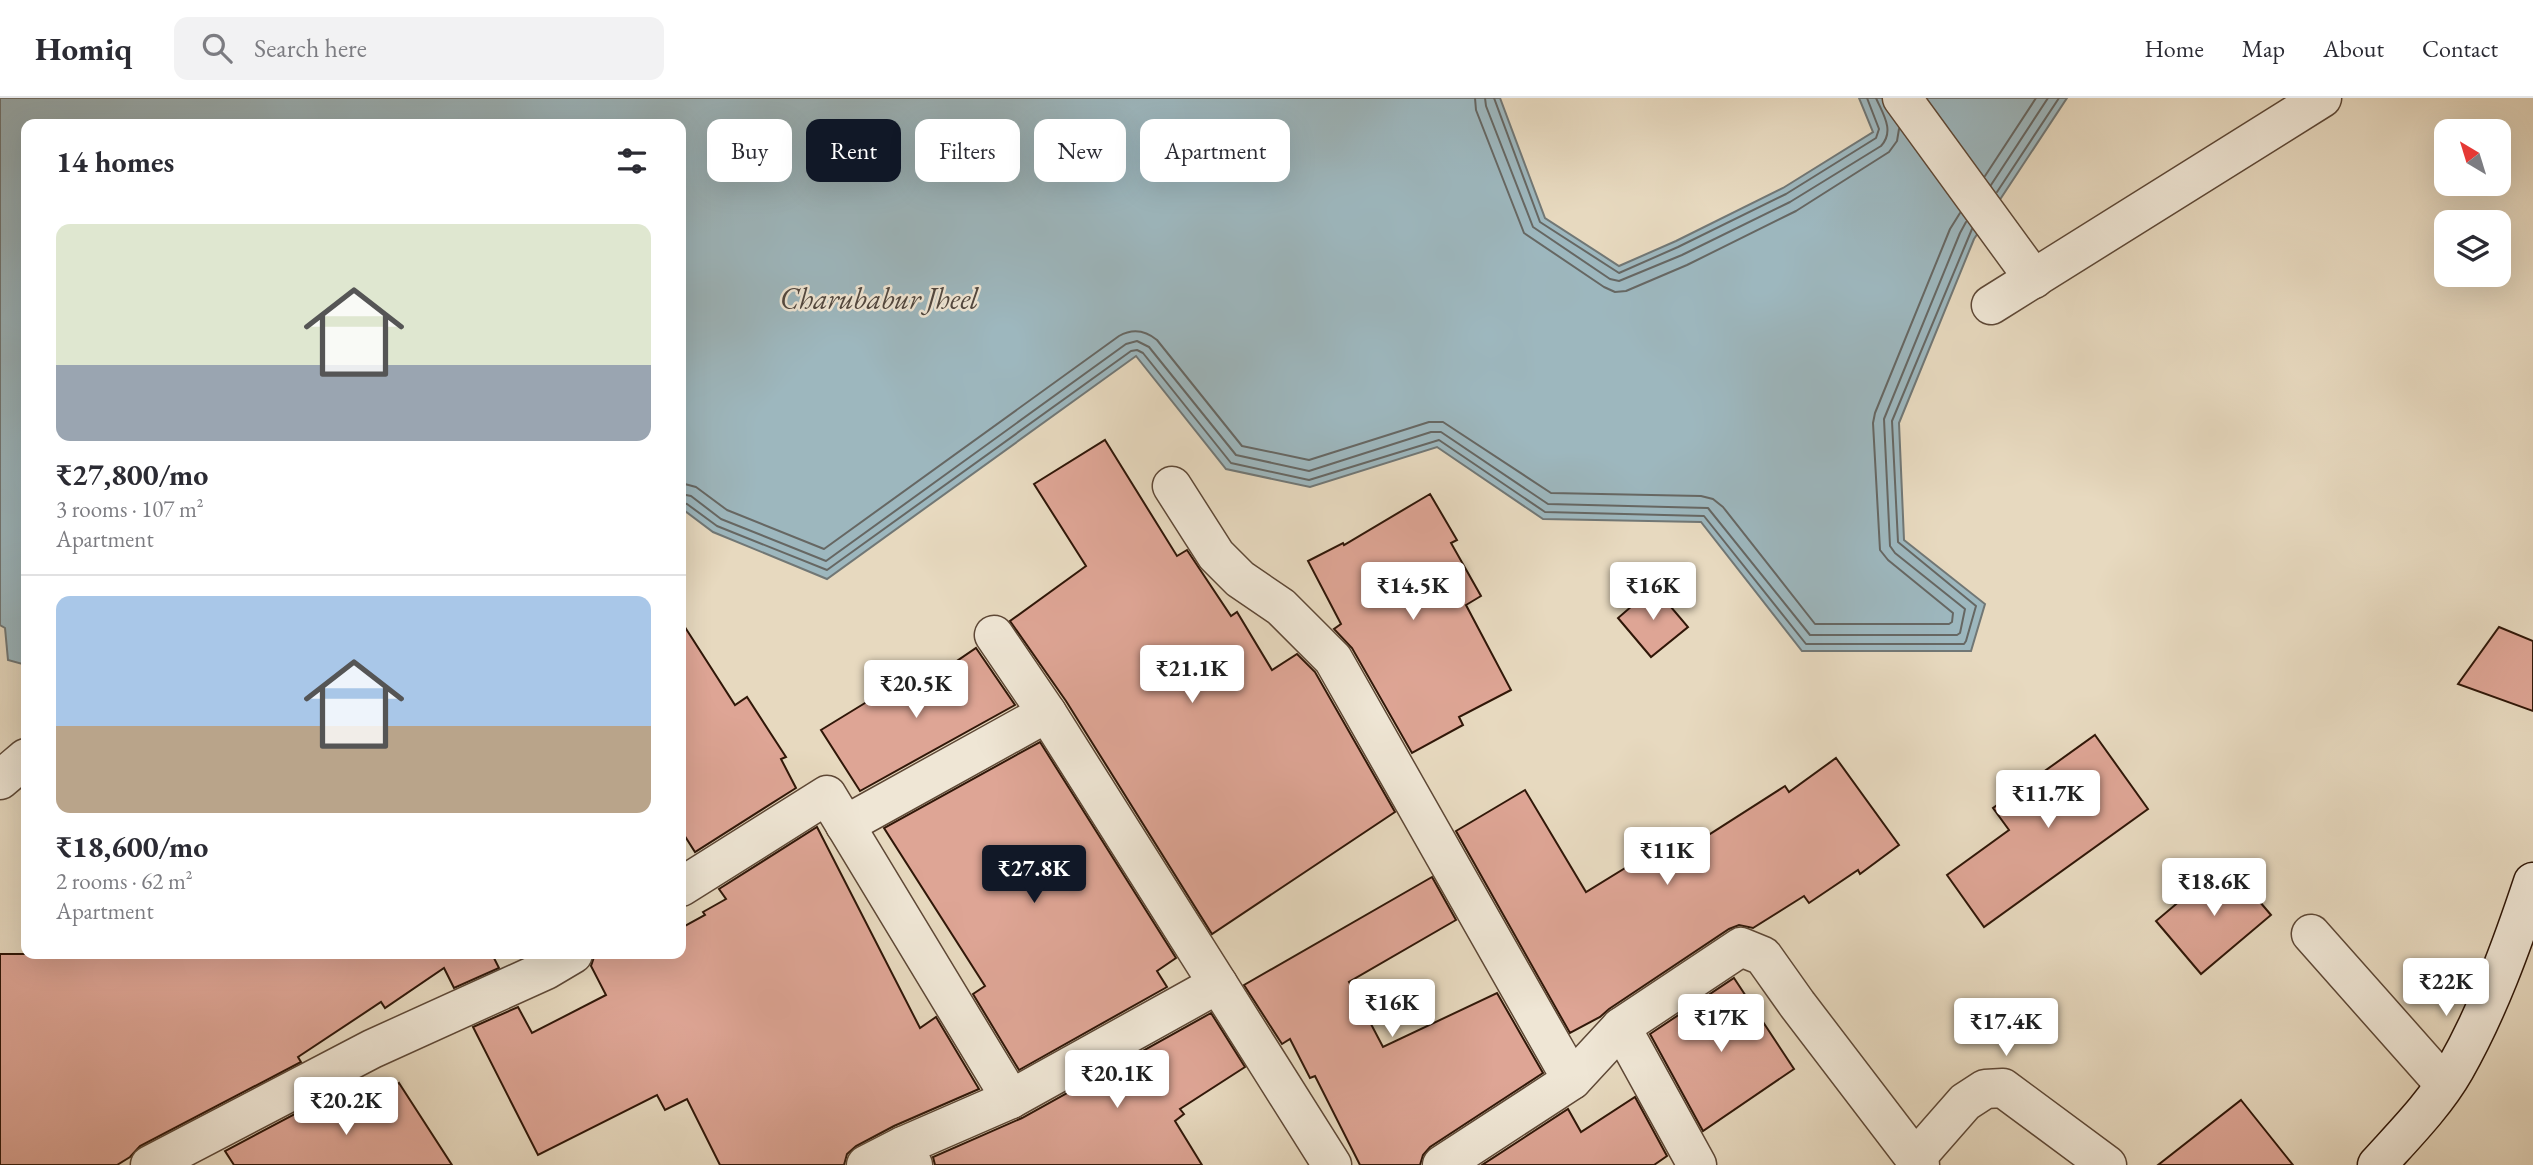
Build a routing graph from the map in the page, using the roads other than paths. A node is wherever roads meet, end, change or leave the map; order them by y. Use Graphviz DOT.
graph roads {
  1 [pos="1902,98"];
  2 [pos="2322,98"];
  3 [pos="2034,279"];
  4 [pos="1991,305"];
  5 [pos="1172,486"];
  6 [pos="994,635"];
  7 [pos="1047,713"];
  8 [pos="21,762"];
  9 [pos="0,780"];
  10 [pos="845,825"];
  11 [pos="2533,881"];
  12 [pos="686,884"];
  13 [pos="2311,934"];
  14 [pos="565,959"];
  15 [pos="1218,984"];
  16 [pos="1621,1027"];
  17 [pos="1572,1080"];
  18 [pos="2444,1084"];
  19 [pos="1012,1099"];
  20 [pos="908,1156"];
  21 [pos="1918,1162"];
  22 [pos="150,1165"];
  23 [pos="866,1165"];
  24 [pos="1332,1165"];
  25 [pos="1442,1165"];
  26 [pos="1697,1165"];
  27 [pos="2106,1165"];
  28 [pos="2377,1165"];
  1 -- 3 [label="street"];
  2 -- 3 [label="street"];
  3 -- 4 [label="street"];
  5 -- 17 [label="street"];
  6 -- 7 [label="street"];
  7 -- 10 [label="street"];
  7 -- 15 [label="street"];
  8 -- 9 [label="street"];
  10 -- 12 [label="street"];
  10 -- 19 [label="street"];
  11 -- 18 [label="street"];
  13 -- 18 [label="street"];
  14 -- 22 [label="street"];
  15 -- 19 [label="street"];
  15 -- 24 [label="street"];
  16 -- 17 [label="street"];
  16 -- 21 [label="street"];
  16 -- 26 [label="street"];
  17 -- 25 [label="street"];
  18 -- 28 [label="street"];
  19 -- 20 [label="street"];
  20 -- 23 [label="street"];
  21 -- 27 [label="street"];
}
